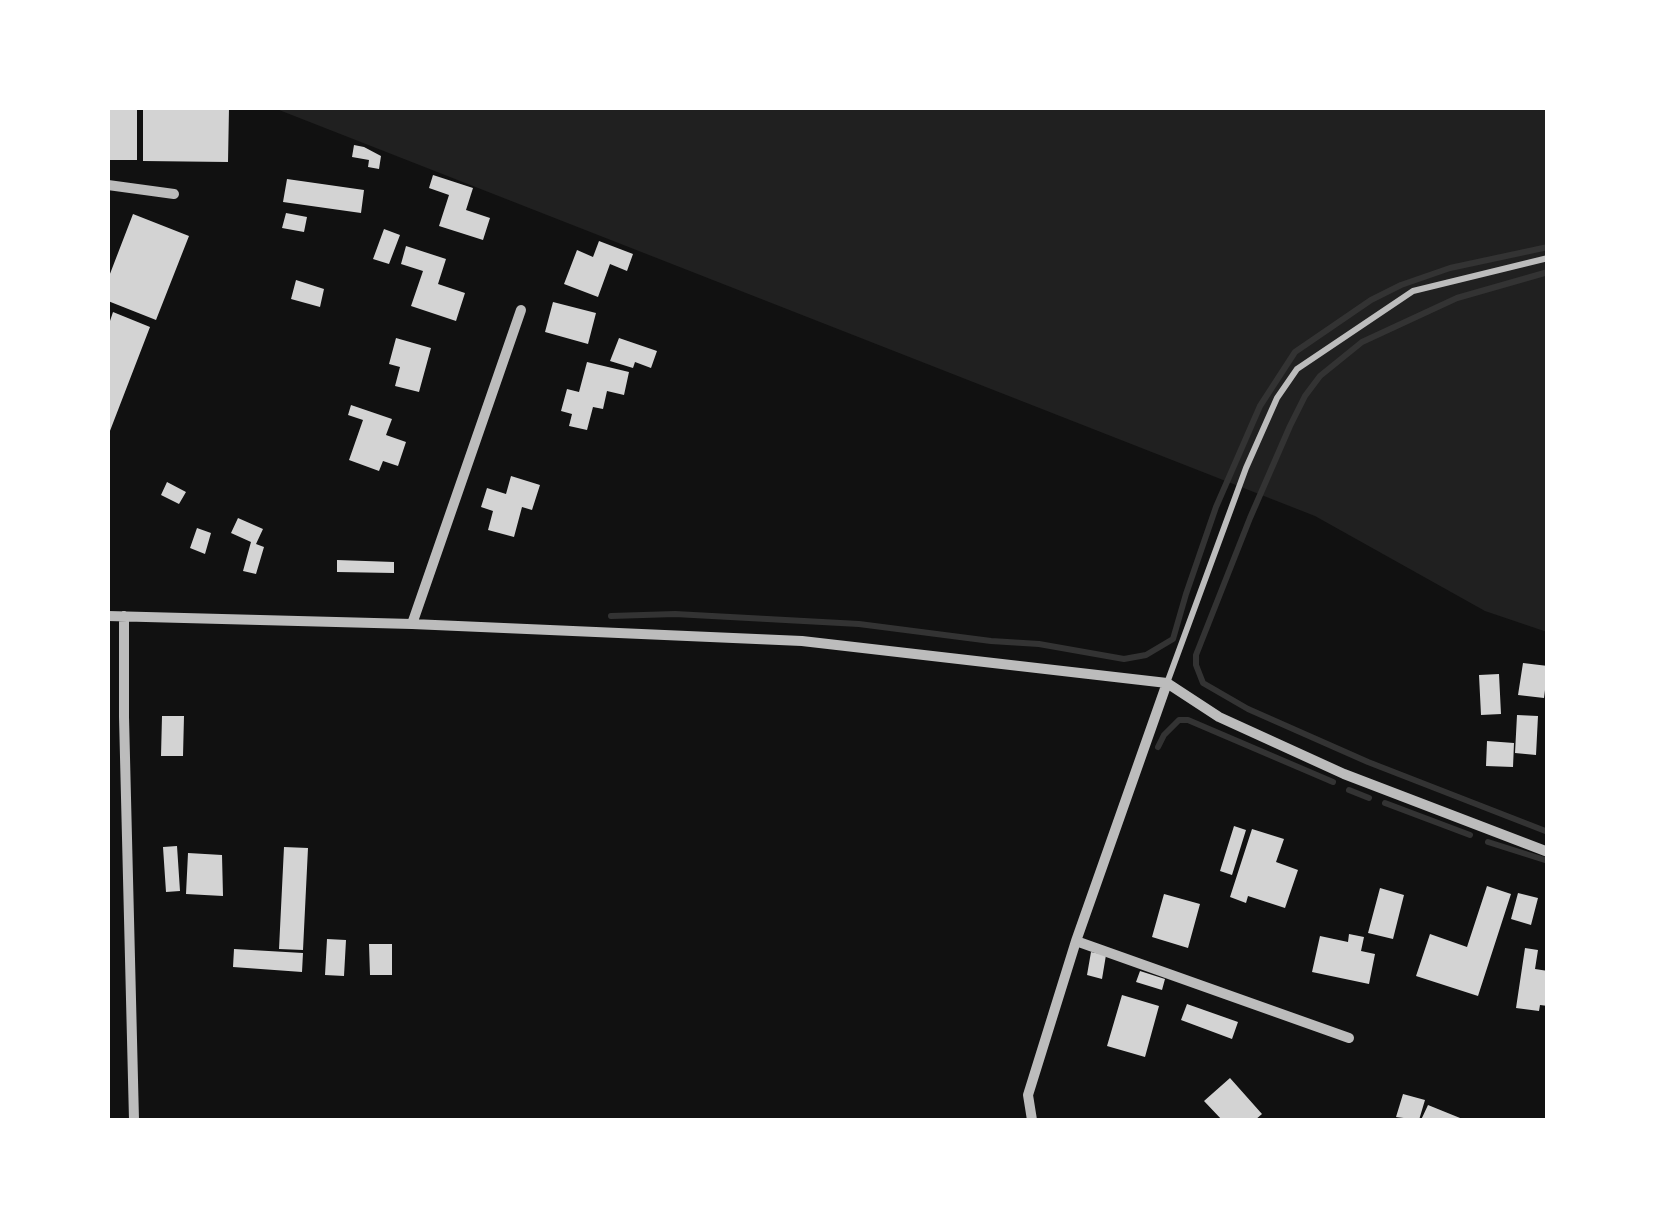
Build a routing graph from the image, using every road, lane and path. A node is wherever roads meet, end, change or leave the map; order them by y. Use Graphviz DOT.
graph roads {
  1 [pos="108,185"];
  2 [pos="174,194"];
  3 [pos="1548,258"];
  4 [pos="521,310"];
  5 [pos="108,616"];
  6 [pos="124,616"];
  7 [pos="412,624"];
  8 [pos="1167,683"];
  9 [pos="1548,852"];
  10 [pos="1076,941"];
  11 [pos="1349,1038"];
  12 [pos="134,1120"];
  13 [pos="1032,1120"];
  1 -- 2 [label="street"];
  3 -- 8 [label="lane"];
  4 -- 7 [label="street"];
  5 -- 6 [label="street"];
  6 -- 7 [label="street"];
  6 -- 12 [label="street"];
  7 -- 8 [label="street"];
  8 -- 9 [label="street"];
  8 -- 10 [label="street"];
  10 -- 11 [label="street"];
  10 -- 13 [label="street"];
}
